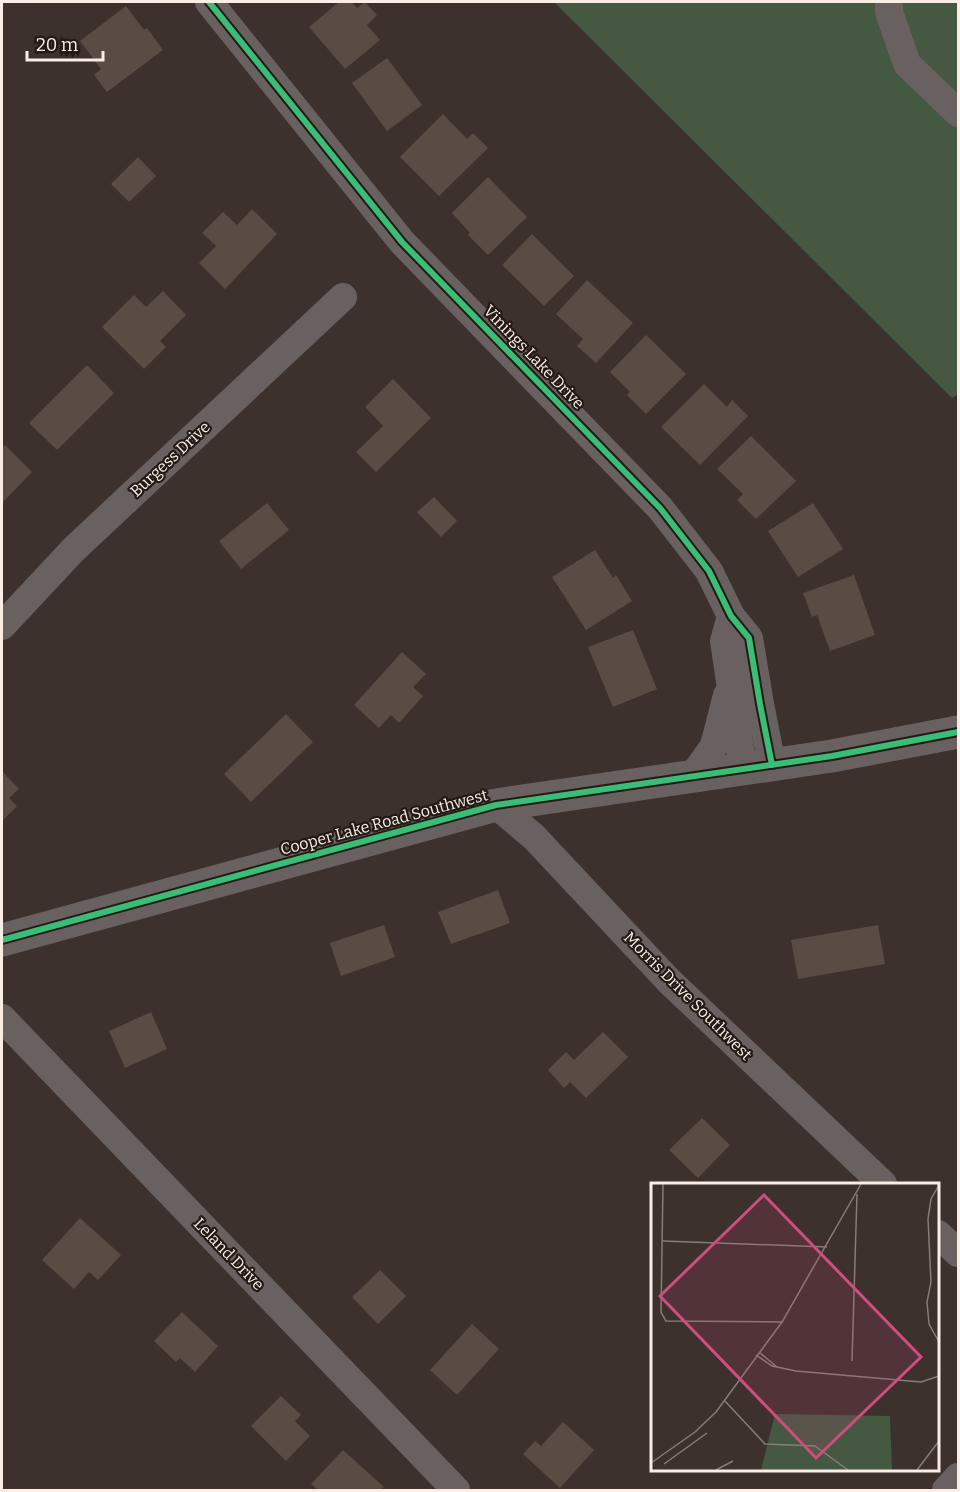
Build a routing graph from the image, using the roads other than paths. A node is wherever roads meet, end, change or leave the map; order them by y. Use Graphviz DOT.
graph roads {
  1 [pos="209,2"];
  2 [pos="889,2"];
  3 [pos="958,113"];
  4 [pos="344,297"];
  5 [pos="731,616"];
  6 [pos="2,626"];
  7 [pos="730,678"];
  8 [pos="958,732"];
  9 [pos="758,767"];
  10 [pos="692,777"];
  11 [pos="496,805"];
  12 [pos="2,940"];
  13 [pos="2,1018"];
  14 [pos="882,1183"];
  15 [pos="939,1235"];
  16 [pos="958,1254"];
  17 [pos="958,1477"];
  18 [pos="456,1491"];
  19 [pos="946,1491"];
  1 -- 5 [label="street, Vinings Lake Drive"];
  2 -- 3 [label="street"];
  4 -- 6 [label="street, Burgess Drive"];
  5 -- 7 [label="street"];
  5 -- 9 [label="street, Vinings Lake Drive"];
  7 -- 9 [label="street"];
  7 -- 10 [label="street"];
  8 -- 9 [label="street, Cooper Lake Road Southwest"];
  9 -- 10 [label="street, Cooper Lake Road Southwest"];
  10 -- 11 [label="street, Cooper Lake Road Southwest"];
  11 -- 12 [label="street, Cooper Lake Road Southwest"];
  11 -- 14 [label="street, Morris Drive Southwest"];
  13 -- 18 [label="street, Leland Drive"];
  15 -- 16 [label="street"];
  17 -- 19 [label="street"];
}
